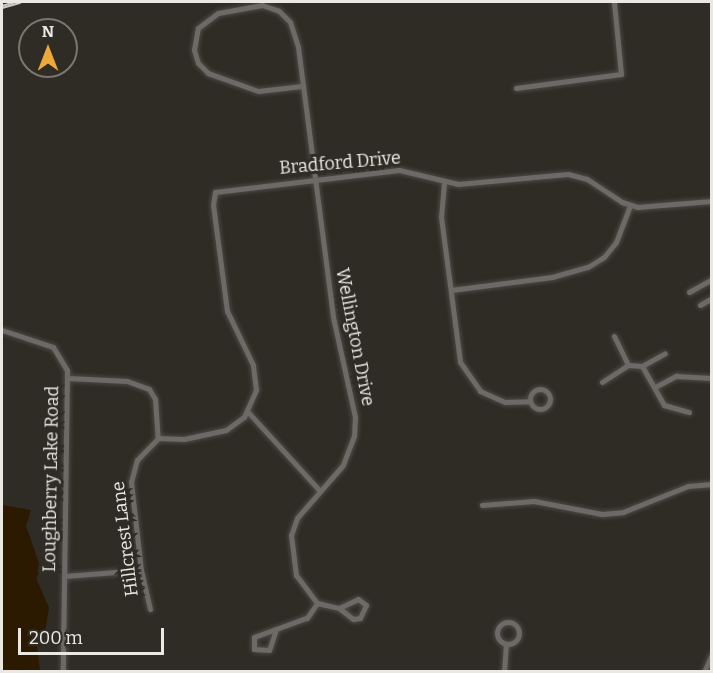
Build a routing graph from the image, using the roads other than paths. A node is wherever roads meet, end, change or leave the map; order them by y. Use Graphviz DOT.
graph roads {
  1 [pos="614,2"];
  2 [pos="302,86"];
  3 [pos="516,88"];
  4 [pos="314,178"];
  5 [pos="444,183"];
  6 [pos="711,201"];
  7 [pos="630,206"];
  8 [pos="711,279"];
  9 [pos="451,290"];
  10 [pos="689,292"];
  11 [pos="711,298"];
  12 [pos="700,305"];
  13 [pos="2,330"];
  14 [pos="614,336"];
  15 [pos="665,353"];
  16 [pos="628,365"];
  17 [pos="642,366"];
  18 [pos="68,378"];
  19 [pos="711,378"];
  20 [pos="602,382"];
  21 [pos="655,387"];
  22 [pos="530,401"];
  23 [pos="247,411"];
  24 [pos="689,412"];
  25 [pos="158,438"];
  26 [pos="711,484"];
  27 [pos="320,490"];
  28 [pos="482,506"];
  29 [pos="141,570"];
  30 [pos="65,576"];
  31 [pos="317,603"];
  32 [pos="339,608"];
  33 [pos="150,609"];
  34 [pos="276,629"];
  35 [pos="506,644"];
  36 [pos="711,654"];
  37 [pos="63,672"];
  38 [pos="504,672"];
  39 [pos="704,672"];
  1 -- 3 [label="street"];
  2 -- 2 [label="street"];
  2 -- 4 [label="street, Wellington Drive"];
  4 -- 5 [label="street, Bradford Drive"];
  4 -- 23 [label="street, Bradford Drive"];
  4 -- 27 [label="street, Wellington Drive"];
  5 -- 7 [label="street, Bradford Drive"];
  5 -- 9 [label="street"];
  6 -- 7 [label="street"];
  7 -- 9 [label="street"];
  8 -- 10 [label="street"];
  9 -- 22 [label="street"];
  11 -- 12 [label="street"];
  13 -- 18 [label="street, Loughberry Lake Road"];
  14 -- 16 [label="street"];
  15 -- 17 [label="street"];
  16 -- 17 [label="street"];
  16 -- 20 [label="street"];
  17 -- 21 [label="street"];
  18 -- 25 [label="street"];
  18 -- 30 [label="street, Loughberry Lake Road"];
  19 -- 21 [label="street"];
  21 -- 24 [label="street"];
  23 -- 25 [label="street"];
  23 -- 27 [label="street"];
  25 -- 29 [label="street, Hillcrest Lane"];
  26 -- 28 [label="street"];
  27 -- 31 [label="street, Wellington Drive"];
  29 -- 30 [label="street"];
  29 -- 33 [label="street, Hillcrest Lane"];
  30 -- 37 [label="street, Loughberry Lake Road"];
  31 -- 32 [label="street"];
  31 -- 34 [label="street"];
  32 -- 32 [label="street"];
  34 -- 34 [label="street"];
  35 -- 35 [label="street"];
  35 -- 38 [label="street"];
  36 -- 39 [label="street"];
}
